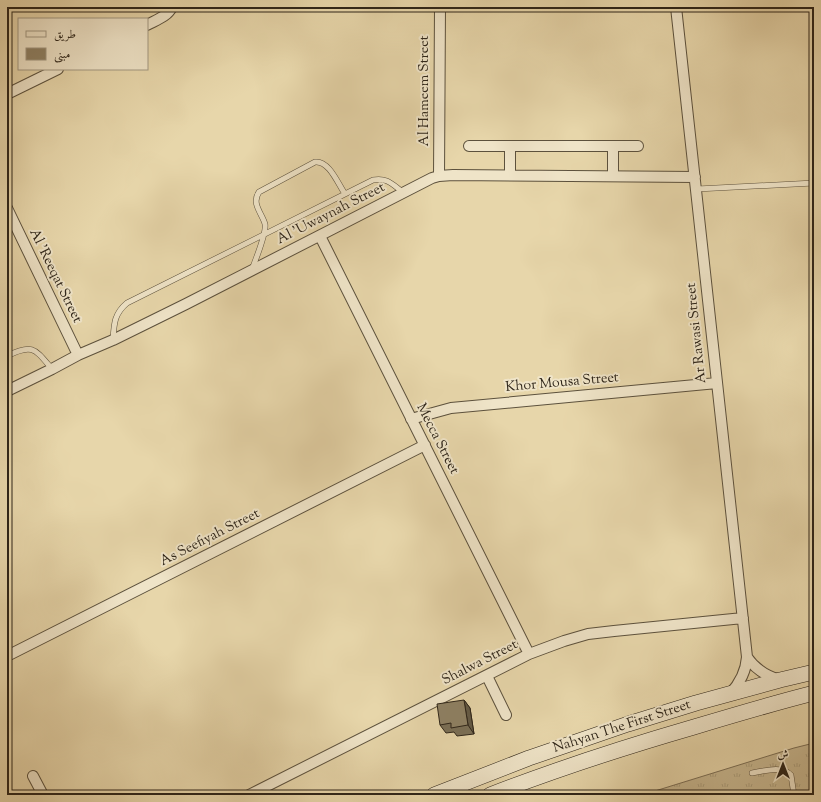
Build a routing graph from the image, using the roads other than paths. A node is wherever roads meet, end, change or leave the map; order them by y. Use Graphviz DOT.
graph roads {
  1 [pos="172,7"];
  2 [pos="440,7"];
  3 [pos="676,7"];
  4 [pos="148,24"];
  5 [pos="56,70"];
  6 [pos="7,94"];
  7 [pos="469,146"];
  8 [pos="510,146"];
  9 [pos="613,146"];
  10 [pos="638,146"];
  11 [pos="510,175"];
  12 [pos="439,176"];
  13 [pos="613,176"];
  14 [pos="695,177"];
  15 [pos="814,183"];
  16 [pos="697,189"];
  17 [pos="404,193"];
  18 [pos="345,194"];
  19 [pos="7,208"];
  20 [pos="264,235"];
  21 [pos="320,236"];
  22 [pos="252,270"];
  23 [pos="113,340"];
  24 [pos="78,355"];
  25 [pos="7,356"];
  26 [pos="52,369"];
  27 [pos="717,383"];
  28 [pos="7,391"];
  29 [pos="411,418"];
  30 [pos="425,445"];
  31 [pos="743,618"];
  32 [pos="529,654"];
  33 [pos="7,656"];
  34 [pos="747,656"];
  35 [pos="814,672"];
  36 [pos="487,676"];
  37 [pos="780,680"];
  38 [pos="814,693"];
  39 [pos="730,694"];
  40 [pos="506,715"];
  41 [pos="752,772"];
  42 [pos="33,776"];
  43 [pos="43,795"];
  44 [pos="250,795"];
  45 [pos="434,795"];
  46 [pos="490,795"];
  47 [pos="794,795"];
  1 -- 4 [label="street"];
  2 -- 12 [label="street, Al Hameem Street"];
  3 -- 14 [label="street, Ar Rawasi Street"];
  5 -- 6 [label="street"];
  7 -- 8 [label="street"];
  8 -- 9 [label="street"];
  8 -- 11 [label="street"];
  9 -- 10 [label="street"];
  9 -- 13 [label="street"];
  11 -- 12 [label="street, Al 'Uwaynah Street"];
  11 -- 13 [label="street, Al 'Uwaynah Street"];
  12 -- 17 [label="street, Al 'Uwaynah Street"];
  13 -- 14 [label="street, Al 'Uwaynah Street"];
  14 -- 16 [label="street, Ar Rawasi Street"];
  15 -- 16 [label="lane"];
  16 -- 27 [label="street, Ar Rawasi Street"];
  17 -- 18 [label="lane"];
  17 -- 21 [label="street, Al 'Uwaynah Street"];
  18 -- 20 [label="lane"];
  18 -- 20 [label="lane"];
  19 -- 24 [label="street, Al 'Reeqat Street"];
  20 -- 22 [label="lane"];
  20 -- 23 [label="lane"];
  21 -- 22 [label="street, Al 'Uwaynah Street"];
  21 -- 29 [label="street, Mecca Street"];
  22 -- 23 [label="street, Al 'Uwaynah Street"];
  23 -- 24 [label="street, Al 'Uwaynah Street"];
  24 -- 26 [label="street, Al 'Uwaynah Street"];
  25 -- 26 [label="lane"];
  26 -- 28 [label="street, Al 'Uwaynah Street"];
  27 -- 29 [label="street, Khor Mousa Street"];
  27 -- 31 [label="street, Ar Rawasi Street"];
  29 -- 30 [label="street, Mecca Street"];
  30 -- 32 [label="street, Mecca Street"];
  30 -- 33 [label="street, As Seefiyah Street"];
  31 -- 32 [label="street, Shalwa Street"];
  31 -- 34 [label="street, Ar Rawasi Street"];
  32 -- 36 [label="street, Shalwa Street"];
  34 -- 37 [label="street"];
  34 -- 39 [label="street, Ar Rawasi Street"];
  35 -- 37 [label="main road, Nahyan The First Street"];
  36 -- 40 [label="street"];
  36 -- 44 [label="street, Shalwa Street"];
  37 -- 39 [label="main road, Nahyan The First Street"];
  38 -- 46 [label="main road, Nahyan The First Street"];
  39 -- 45 [label="main road, Nahyan The First Street"];
  41 -- 47 [label="lane"];
  42 -- 43 [label="street"];
}
